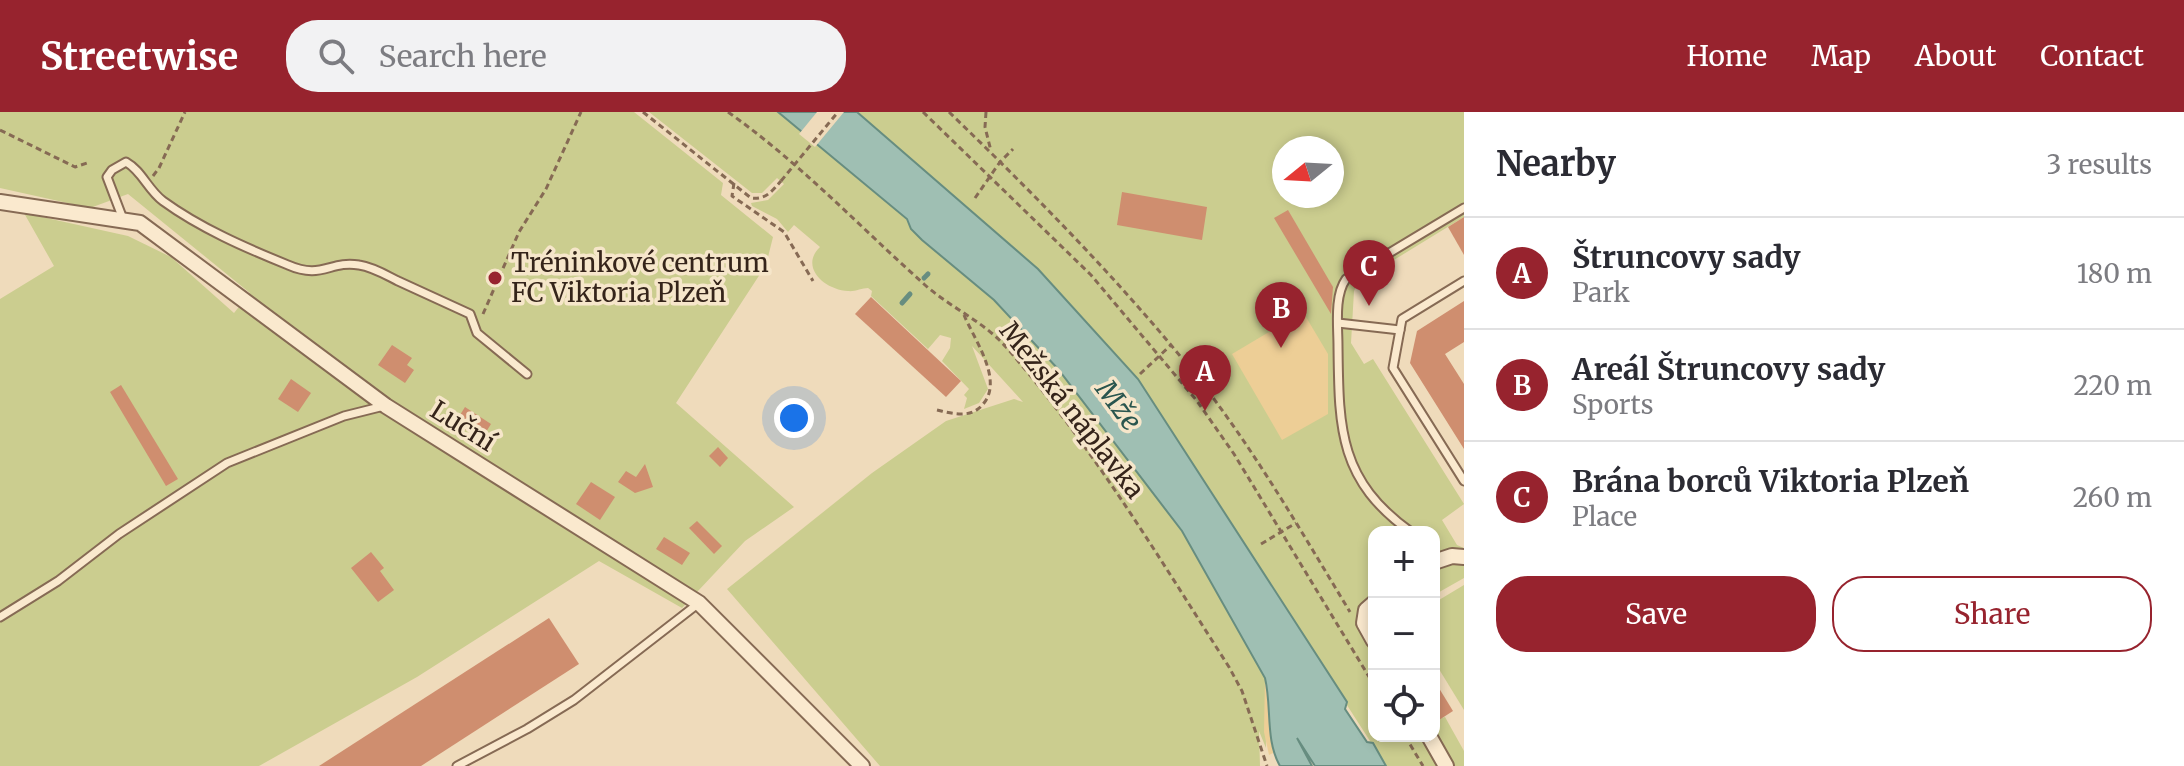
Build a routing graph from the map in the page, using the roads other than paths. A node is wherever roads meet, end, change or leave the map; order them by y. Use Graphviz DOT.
graph roads {
  1 [pos="0,202"];
  2 [pos="1464,208"];
  3 [pos="124,221"];
  4 [pos="1464,281"];
  5 [pos="1338,323"];
  6 [pos="1400,330"];
  7 [pos="527,374"];
  8 [pos="386,406"];
  9 [pos="1464,481"];
  10 [pos="1404,526"];
  11 [pos="1464,557"];
  12 [pos="1440,558"];
  13 [pos="699,603"];
  14 [pos="1368,608"];
  15 [pos="0,617"];
  16 [pos="1368,627"];
  17 [pos="1432,742"];
  18 [pos="457,766"];
  19 [pos="862,766"];
  20 [pos="1446,766"];
  1 -- 3 [label="street, Luční"];
  2 -- 5 [label="lane"];
  3 -- 7 [label="lane"];
  3 -- 8 [label="street, Luční"];
  4 -- 6 [label="lane"];
  5 -- 6 [label="lane"];
  5 -- 10 [label="lane"];
  6 -- 9 [label="lane"];
  8 -- 13 [label="street, Luční"];
  8 -- 15 [label="lane"];
  11 -- 12 [label="street"];
  13 -- 18 [label="lane"];
  13 -- 19 [label="street, Luční"];
  14 -- 16 [label="street"];
  17 -- 20 [label="street"];
}
